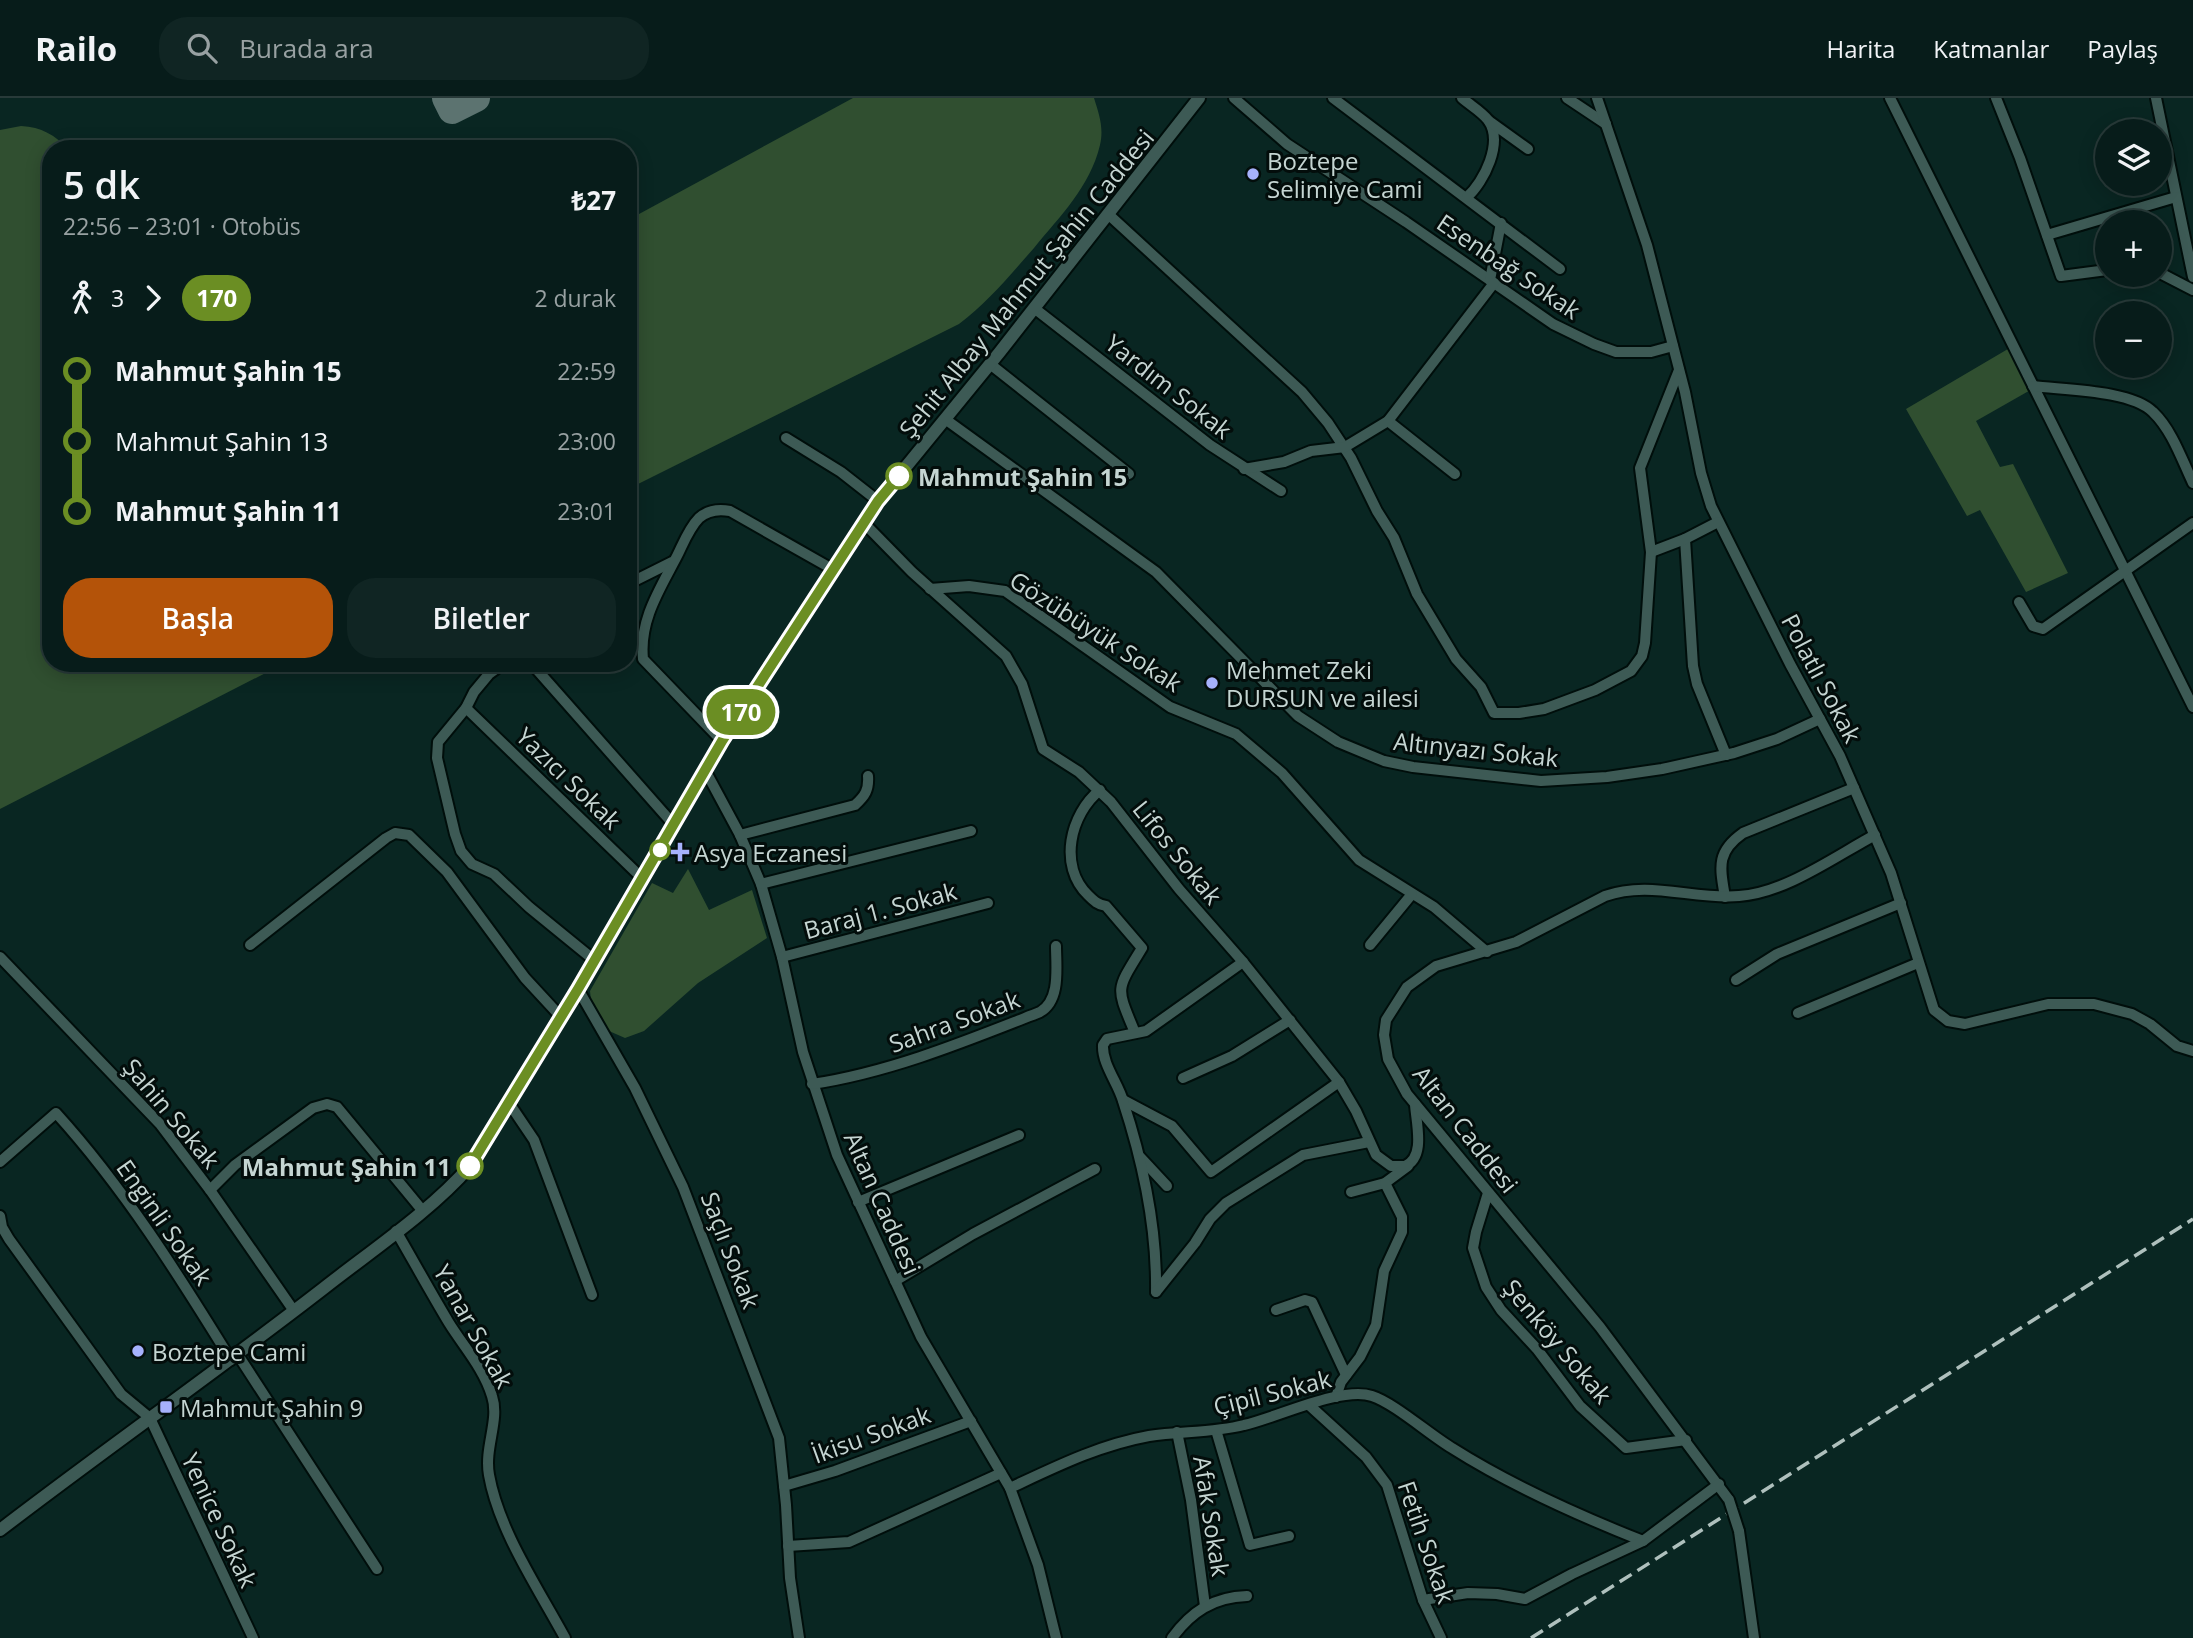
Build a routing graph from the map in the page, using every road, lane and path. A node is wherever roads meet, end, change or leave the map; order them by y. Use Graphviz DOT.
graph roads {
  1 [pos="1199,98"];
  2 [pos="1234,98"];
  3 [pos="1333,98"];
  4 [pos="1462,98"];
  5 [pos="1567,98"];
  6 [pos="1597,98"];
  7 [pos="1890,98"];
  8 [pos="1996,98"];
  9 [pos="2156,98"];
  10 [pos="1489,121"];
  11 [pos="1606,124"];
  12 [pos="1528,149"];
  13 [pos="1467,197"];
  14 [pos="2176,197"];
  15 [pos="1108,214"];
  16 [pos="1501,223"];
  17 [pos="2047,235"];
  18 [pos="1560,269"];
  19 [pos="2095,272"];
  20 [pos="2193,277"];
  21 [pos="2172,279"];
  22 [pos="1492,282"];
  23 [pos="2193,290"];
  24 [pos="1034,308"];
  25 [pos="1673,346"];
  26 [pos="990,364"];
  27 [pos="1679,370"];
  28 [pos="2033,386"];
  29 [pos="945,419"];
  30 [pos="1388,421"];
  31 [pos="786,438"];
  32 [pos="1345,447"];
  33 [pos="2180,457"];
  34 [pos="2193,458"];
  35 [pos="1244,469"];
  36 [pos="1129,474"];
  37 [pos="1455,474"];
  38 [pos="2193,483"];
  39 [pos="1281,491"];
  40 [pos="878,501"];
  41 [pos="1718,522"];
  42 [pos="864,523"];
  43 [pos="2193,523"];
  44 [pos="1685,539"];
  45 [pos="1651,552"];
  46 [pos="674,561"];
  47 [pos="834,570"];
  48 [pos="2125,571"];
  49 [pos="637,580"];
  50 [pos="930,589"];
  51 [pos="2019,602"];
  52 [pos="492,672"];
  53 [pos="539,672"];
  54 [pos="2193,707"];
  55 [pos="466,708"];
  56 [pos="1820,719"];
  57 [pos="722,741"];
  58 [pos="1726,755"];
  59 [pos="705,770"];
  60 [pos="868,776"];
  61 [pos="1854,788"];
  62 [pos="1100,790"];
  63 [pos="674,825"];
  64 [pos="971,831"];
  65 [pos="740,835"];
  66 [pos="1875,835"];
  67 [pos="643,879"];
  68 [pos="761,884"];
  69 [pos="1412,894"];
  70 [pos="1725,897"];
  71 [pos="1900,903"];
  72 [pos="988,904"];
  73 [pos="1370,944"];
  74 [pos="250,945"];
  75 [pos="1056,946"];
  76 [pos="1487,951"];
  77 [pos="0,957"];
  78 [pos="782,957"];
  79 [pos="594,960"];
  80 [pos="1243,962"];
  81 [pos="1919,962"];
  82 [pos="1736,979"];
  83 [pos="578,989"];
  84 [pos="1798,1013"];
  85 [pos="561,1017"];
  86 [pos="1290,1020"];
  87 [pos="1135,1033"];
  88 [pos="2193,1051"];
  89 [pos="1183,1078"];
  90 [pos="1339,1082"];
  91 [pos="812,1084"];
  92 [pos="1123,1100"];
  93 [pos="509,1102"];
  94 [pos="1415,1104"];
  95 [pos="1019,1135"];
  96 [pos="1369,1142"];
  97 [pos="1139,1156"];
  98 [pos="0,1162"];
  99 [pos="1409,1164"];
  100 [pos="1095,1169"];
  101 [pos="1385,1184"];
  102 [pos="1167,1186"];
  103 [pos="210,1190"];
  104 [pos="1351,1192"];
  105 [pos="1489,1193"];
  106 [pos="858,1202"];
  107 [pos="422,1210"];
  108 [pos="0,1216"];
  109 [pos="396,1231"];
  110 [pos="895,1280"];
  111 [pos="592,1295"];
  112 [pos="1276,1310"];
  113 [pos="294,1311"];
  114 [pos="234,1357"];
  115 [pos="1346,1375"];
  116 [pos="1336,1397"];
  117 [pos="1309,1405"];
  118 [pos="150,1418"];
  119 [pos="971,1421"];
  120 [pos="1216,1430"];
  121 [pos="1177,1432"];
  122 [pos="1686,1440"];
  123 [pos="1001,1473"];
  124 [pos="1719,1484"];
  125 [pos="784,1486"];
  126 [pos="1010,1488"];
  127 [pos="0,1530"];
  128 [pos="1289,1536"];
  129 [pos="1643,1541"];
  130 [pos="788,1546"];
  131 [pos="377,1569"];
  132 [pos="1247,1596"];
  133 [pos="1423,1600"];
  134 [pos="1205,1606"];
  135 [pos="253,1638"];
  136 [pos="565,1638"];
  137 [pos="799,1638"];
  138 [pos="1056,1638"];
  139 [pos="1172,1638"];
  140 [pos="1441,1638"];
  141 [pos="1754,1638"];
  1 -- 15 [label="street, Şehit Albay Mahmut Şahin Caddesi"];
  2 -- 22 [label="street, Esenbağ Sokak"];
  3 -- 13 [label="street"];
  4 -- 10 [label="street"];
  5 -- 11 [label="street"];
  6 -- 11 [label="street, Polatlı Sokak"];
  7 -- 28 [label="street"];
  8 -- 17 [label="street"];
  9 -- 14 [label="street"];
  10 -- 12 [label="street"];
  10 -- 13 [label="street"];
  11 -- 25 [label="street, Polatlı Sokak"];
  13 -- 16 [label="street"];
  14 -- 17 [label="street"];
  14 -- 20 [label="street"];
  15 -- 24 [label="street, Şehit Albay Mahmut Şahin Caddesi"];
  15 -- 32 [label="street"];
  16 -- 18 [label="street"];
  16 -- 22 [label="street"];
  17 -- 19 [label="street"];
  21 -- 23 [label="street"];
  22 -- 25 [label="street, Esenbağ Sokak"];
  22 -- 30 [label="street"];
  24 -- 26 [label="street, Şehit Albay Mahmut Şahin Caddesi"];
  24 -- 35 [label="street, Yardım Sokak"];
  25 -- 27 [label="street, Polatlı Sokak"];
  26 -- 29 [label="street, Şehit Albay Mahmut Şahin Caddesi"];
  26 -- 36 [label="street"];
  27 -- 41 [label="street, Polatlı Sokak"];
  27 -- 45 [label="street"];
  28 -- 33 [label="street"];
  28 -- 48 [label="street"];
  29 -- 40 [label="street, Şehit Albay Mahmut Şahin Caddesi"];
  29 -- 58 [label="street, Altınyazı Sokak"];
  30 -- 32 [label="street"];
  30 -- 37 [label="street"];
  31 -- 40 [label="street"];
  32 -- 35 [label="street"];
  32 -- 45 [label="street"];
  33 -- 34 [label="street"];
  33 -- 38 [label="street"];
  35 -- 39 [label="street, Yardım Sokak"];
  40 -- 42 [label="street, Şehit Albay Mahmut Şahin Caddesi"];
  41 -- 44 [label="street"];
  41 -- 56 [label="street, Polatlı Sokak"];
  42 -- 47 [label="street, Şehit Albay Mahmut Şahin Caddesi"];
  42 -- 50 [label="street, Lifos Sokak"];
  43 -- 48 [label="street"];
  44 -- 45 [label="street"];
  44 -- 58 [label="street"];
  46 -- 47 [label="street"];
  46 -- 49 [label="street"];
  46 -- 57 [label="street"];
  47 -- 57 [label="street, Şehit Albay Mahmut Şahin Caddesi"];
  48 -- 51 [label="street"];
  48 -- 54 [label="street"];
  50 -- 62 [label="street, Lifos Sokak"];
  50 -- 69 [label="street, Gözübüyük Sokak"];
  52 -- 55 [label="street"];
  53 -- 63 [label="street"];
  55 -- 67 [label="street, Yazıcı Sokak"];
  55 -- 79 [label="street"];
  56 -- 58 [label="street, Altınyazı Sokak"];
  56 -- 61 [label="street, Polatlı Sokak"];
  57 -- 59 [label="street, Şehit Albay Mahmut Şahin Caddesi"];
  59 -- 63 [label="street, Şehit Albay Mahmut Şahin Caddesi"];
  59 -- 65 [label="street, Altan Caddesi"];
  60 -- 65 [label="street"];
  61 -- 66 [label="street, Polatlı Sokak"];
  61 -- 70 [label="street"];
  62 -- 80 [label="street, Lifos Sokak"];
  62 -- 87 [label="street"];
  63 -- 67 [label="street, Şehit Albay Mahmut Şahin Caddesi"];
  64 -- 68 [label="street"];
  65 -- 68 [label="street, Altan Caddesi"];
  66 -- 70 [label="street, Altan Caddesi"];
  66 -- 71 [label="street, Polatlı Sokak"];
  67 -- 79 [label="street, Şehit Albay Mahmut Şahin Caddesi"];
  68 -- 78 [label="street, Altan Caddesi"];
  69 -- 73 [label="street"];
  69 -- 76 [label="street, Gözübüyük Sokak"];
  70 -- 76 [label="street, Altan Caddesi"];
  71 -- 81 [label="street, Polatlı Sokak"];
  71 -- 82 [label="street"];
  72 -- 78 [label="street, Baraj 1. Sokak"];
  74 -- 85 [label="street"];
  75 -- 91 [label="street, Sahra Sokak"];
  76 -- 94 [label="street, Altan Caddesi"];
  77 -- 103 [label="street, Şahin Sokak"];
  78 -- 91 [label="street, Altan Caddesi"];
  79 -- 83 [label="street, Şehit Albay Mahmut Şahin Caddesi"];
  80 -- 86 [label="street, Lifos Sokak"];
  80 -- 87 [label="street"];
  81 -- 84 [label="street"];
  81 -- 88 [label="street, Polatlı Sokak"];
  83 -- 85 [label="street, Şehit Albay Mahmut Şahin Caddesi"];
  83 -- 125 [label="street, Saçlı Sokak"];
  85 -- 93 [label="street, Şehit Albay Mahmut Şahin Caddesi"];
  86 -- 89 [label="street"];
  86 -- 90 [label="street, Lifos Sokak"];
  87 -- 92 [label="street"];
  90 -- 92 [label="street"];
  90 -- 96 [label="street, Lifos Sokak"];
  91 -- 106 [label="street, Altan Caddesi"];
  92 -- 97 [label="street"];
  93 -- 107 [label="street, Şehit Albay Mahmut Şahin Caddesi"];
  93 -- 111 [label="street"];
  94 -- 99 [label="street"];
  94 -- 105 [label="street, Altan Caddesi"];
  95 -- 106 [label="street"];
  96 -- 97 [label="street"];
  96 -- 99 [label="street, Lifos Sokak"];
  97 -- 102 [label="street"];
  98 -- 114 [label="street, Enginli Sokak"];
  99 -- 101 [label="street"];
  100 -- 110 [label="street"];
  101 -- 104 [label="street"];
  101 -- 115 [label="street"];
  103 -- 107 [label="street"];
  103 -- 113 [label="street, Şahin Sokak"];
  105 -- 122 [label="street, Altan Caddesi"];
  105 -- 122 [label="street, Şenköy Sokak"];
  106 -- 110 [label="street, Altan Caddesi"];
  107 -- 109 [label="street, Şehit Albay Mahmut Şahin Caddesi"];
  108 -- 118 [label="street"];
  109 -- 113 [label="street, Şehit Albay Mahmut Şahin Caddesi"];
  109 -- 136 [label="street, Yanar Sokak"];
  110 -- 119 [label="street, Altan Caddesi"];
  112 -- 115 [label="street"];
  113 -- 114 [label="street, Şehit Albay Mahmut Şahin Caddesi"];
  114 -- 118 [label="street, Şehit Albay Mahmut Şahin Caddesi"];
  114 -- 131 [label="street, Enginli Sokak"];
  115 -- 116 [label="street"];
  116 -- 117 [label="street, Çipil Sokak"];
  116 -- 129 [label="street, Çipil Sokak"];
  117 -- 120 [label="street, Çipil Sokak"];
  117 -- 133 [label="street, Fetih Sokak"];
  118 -- 127 [label="street, Şehit Albay Mahmut Şahin Caddesi"];
  118 -- 135 [label="street, Yenice Sokak"];
  119 -- 123 [label="street, Altan Caddesi"];
  119 -- 125 [label="street, İkisu Sokak"];
  120 -- 121 [label="street, Çipil Sokak"];
  120 -- 128 [label="street"];
  121 -- 126 [label="street, Çipil Sokak"];
  121 -- 134 [label="street, Afak Sokak"];
  122 -- 124 [label="street, Altan Caddesi"];
  123 -- 126 [label="street, Altan Caddesi"];
  123 -- 130 [label="street"];
  124 -- 129 [label="street"];
  124 -- 141 [label="street, Altan Caddesi, bridge"];
  125 -- 130 [label="street, Saçlı Sokak"];
  126 -- 138 [label="street, Altan Caddesi"];
  129 -- 133 [label="street"];
  130 -- 137 [label="street, Saçlı Sokak"];
  132 -- 134 [label="street"];
  133 -- 140 [label="street, Fetih Sokak"];
  134 -- 139 [label="street"];
}
